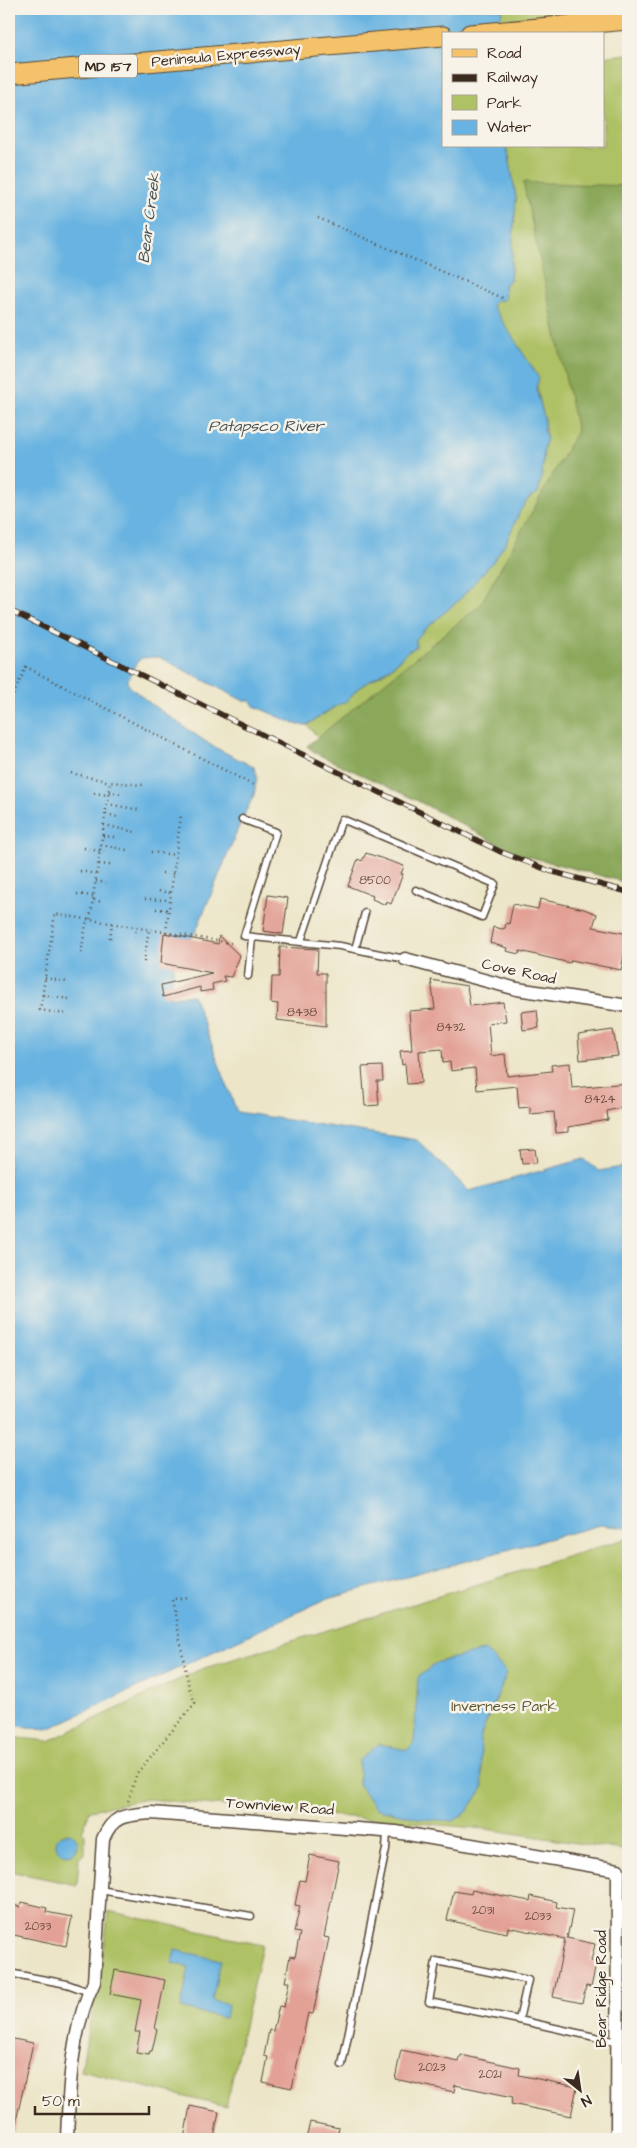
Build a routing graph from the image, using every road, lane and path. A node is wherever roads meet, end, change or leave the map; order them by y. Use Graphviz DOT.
graph roads {
  1 [pos="628,20"];
  2 [pos="492,32"];
  3 [pos="442,36"];
  4 [pos="9,74"];
  5 [pos="318,218"];
  6 [pos="505,299"];
  7 [pos="9,704"];
  8 [pos="71,773"];
  9 [pos="110,782"];
  10 [pos="143,785"];
  11 [pos="255,786"];
  12 [pos="94,793"];
  13 [pos="108,794"];
  14 [pos="122,794"];
  15 [pos="107,804"];
  16 [pos="140,810"];
  17 [pos="106,814"];
  18 [pos="181,814"];
  19 [pos="117,816"];
  20 [pos="242,819"];
  21 [pos="104,825"];
  22 [pos="135,832"];
  23 [pos="102,836"];
  24 [pos="114,837"];
  25 [pos="101,845"];
  26 [pos="84,848"];
  27 [pos="127,850"];
  28 [pos="102,851"];
  29 [pos="151,852"];
  30 [pos="175,855"];
  31 [pos="98,864"];
  32 [pos="110,865"];
  33 [pos="80,871"];
  34 [pos="162,873"];
  35 [pos="97,874"];
  36 [pos="173,874"];
  37 [pos="96,881"];
  38 [pos="106,883"];
  39 [pos="416,890"];
  40 [pos="159,891"];
  41 [pos="170,893"];
  42 [pos="77,894"];
  43 [pos="94,896"];
  44 [pos="145,899"];
  45 [pos="93,900"];
  46 [pos="169,900"];
  47 [pos="102,902"];
  48 [pos="156,909"];
  49 [pos="168,910"];
  50 [pos="366,913"];
  51 [pos="89,919"];
  52 [pos="112,923"];
  53 [pos="137,927"];
  54 [pos="149,929"];
  55 [pos="166,932"];
  56 [pos="134,937"];
  57 [pos="110,938"];
  58 [pos="252,938"];
  59 [pos="301,941"];
  60 [pos="231,943"];
  61 [pos="354,949"];
  62 [pos="81,953"];
  63 [pos="405,959"];
  64 [pos="144,962"];
  65 [pos="248,976"];
  66 [pos="45,978"];
  67 [pos="67,982"];
  68 [pos="43,995"];
  69 [pos="69,999"];
  70 [pos="628,1006"];
  71 [pos="65,1014"];
  72 [pos="188,1597"];
  73 [pos="122,1817"];
  74 [pos="387,1832"];
  75 [pos="618,1870"];
  76 [pos="100,1890"];
  77 [pos="251,1916"];
  78 [pos="9,1973"];
  79 [pos="89,1992"];
  80 [pos="519,2020"];
  81 [pos="617,2042"];
  82 [pos="342,2065"];
  83 [pos="67,2139"];
  84 [pos="617,2139"];
  1 -- 2 [label="main road"];
  3 -- 4 [label="main road, Peninsula Expressway / MD 157"];
  5 -- 6 [label="path"];
  7 -- 11 [label="path"];
  8 -- 9 [label="path"];
  9 -- 10 [label="path"];
  9 -- 13 [label="path"];
  12 -- 13 [label="path"];
  13 -- 14 [label="path"];
  13 -- 15 [label="path"];
  15 -- 16 [label="path"];
  15 -- 17 [label="path"];
  17 -- 19 [label="path"];
  17 -- 21 [label="path"];
  18 -- 30 [label="path"];
  20 -- 58 [label="lane"];
  21 -- 22 [label="path"];
  21 -- 23 [label="path"];
  23 -- 24 [label="path"];
  23 -- 25 [label="path"];
  25 -- 27 [label="path"];
  25 -- 28 [label="path"];
  26 -- 28 [label="path"];
  28 -- 31 [label="path"];
  29 -- 30 [label="path"];
  30 -- 36 [label="path"];
  31 -- 32 [label="path"];
  31 -- 35 [label="path"];
  33 -- 35 [label="path"];
  34 -- 36 [label="path"];
  35 -- 37 [label="path"];
  36 -- 41 [label="path"];
  37 -- 38 [label="path"];
  37 -- 43 [label="path"];
  39 -- 59 [label="lane"];
  40 -- 41 [label="path"];
  41 -- 46 [label="path"];
  42 -- 43 [label="path"];
  43 -- 45 [label="path"];
  44 -- 46 [label="path"];
  45 -- 47 [label="path"];
  45 -- 51 [label="path"];
  46 -- 49 [label="path"];
  48 -- 49 [label="path"];
  49 -- 55 [label="path"];
  50 -- 61 [label="lane"];
  51 -- 52 [label="path"];
  51 -- 62 [label="path"];
  51 -- 66 [label="path"];
  52 -- 53 [label="path"];
  52 -- 57 [label="path"];
  53 -- 54 [label="path"];
  53 -- 56 [label="path"];
  54 -- 55 [label="path"];
  54 -- 64 [label="path"];
  55 -- 60 [label="path"];
  58 -- 59 [label="lane"];
  58 -- 65 [label="lane"];
  59 -- 61 [label="lane"];
  61 -- 63 [label="lane"];
  63 -- 70 [label="street, Cove Road"];
  66 -- 67 [label="path"];
  66 -- 68 [label="path"];
  68 -- 69 [label="path"];
  68 -- 71 [label="path"];
  72 -- 73 [label="path"];
  73 -- 74 [label="street, Townview Road"];
  73 -- 76 [label="street"];
  74 -- 75 [label="street, Townview Road"];
  74 -- 82 [label="lane"];
  75 -- 81 [label="street, Bear Ridge Road"];
  76 -- 77 [label="lane"];
  76 -- 79 [label="street"];
  78 -- 79 [label="lane"];
  79 -- 83 [label="street"];
  80 -- 80 [label="lane"];
  80 -- 81 [label="lane"];
  81 -- 84 [label="street, Bear Ridge Road"];
}
